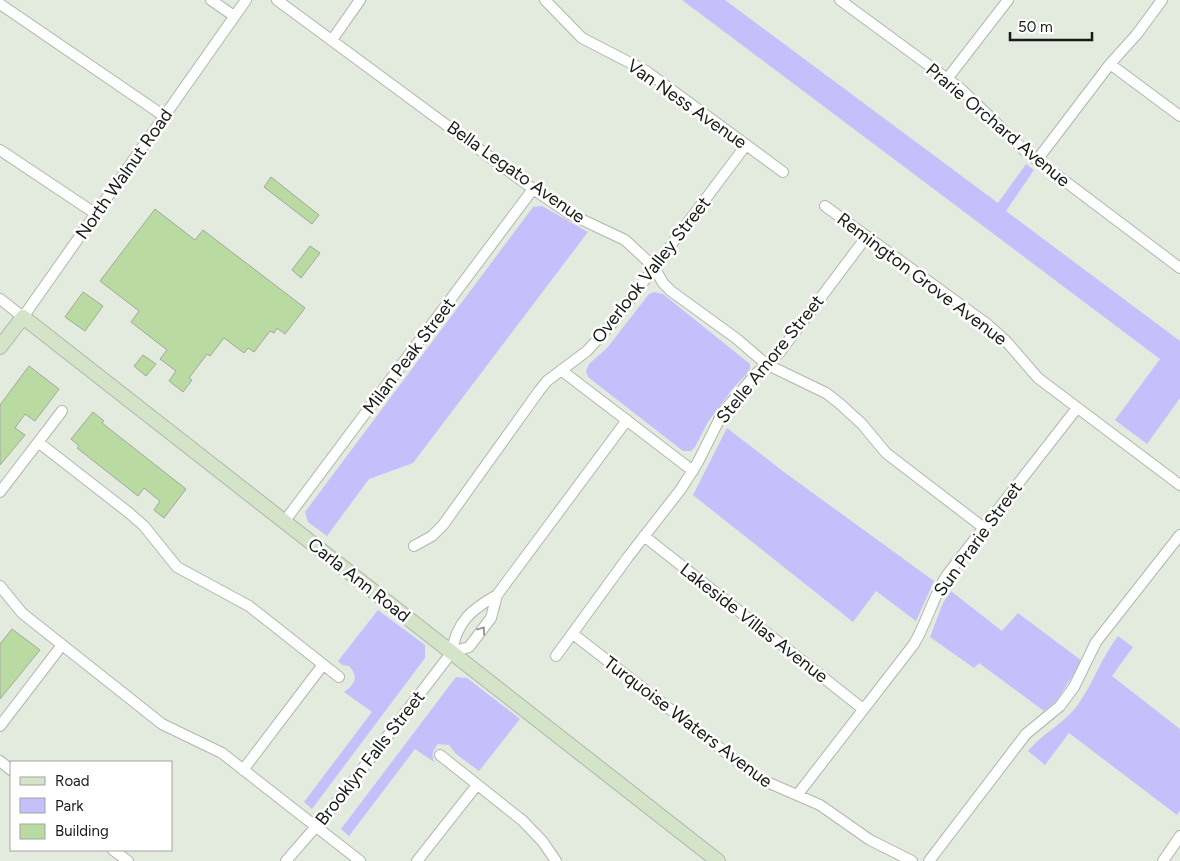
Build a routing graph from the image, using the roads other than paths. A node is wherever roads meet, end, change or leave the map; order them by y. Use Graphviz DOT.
graph roads {
  1 [pos="211,0"];
  2 [pos="246,0"];
  3 [pos="277,0"];
  4 [pos="360,0"];
  5 [pos="545,0"];
  6 [pos="840,0"];
  7 [pos="1008,0"];
  8 [pos="1162,0"];
  9 [pos="0,4"];
  10 [pos="234,16"];
  11 [pos="332,40"];
  12 [pos="1110,64"];
  13 [pos="947,79"];
  14 [pos="164,116"];
  15 [pos="1180,116"];
  16 [pos="746,145"];
  17 [pos="0,150"];
  18 [pos="1037,160"];
  19 [pos="783,172"];
  20 [pos="533,189"];
  21 [pos="825,206"];
  22 [pos="96,214"];
  23 [pos="867,236"];
  24 [pos="654,267"];
  25 [pos="1180,268"];
  26 [pos="0,299"];
  27 [pos="23,317"];
  28 [pos="0,346"];
  29 [pos="766,364"];
  30 [pos="561,370"];
  31 [pos="1077,408"];
  32 [pos="62,412"];
  33 [pos="627,420"];
  34 [pos="38,442"];
  35 [pos="693,471"];
  36 [pos="1180,485"];
  37 [pos="0,492"];
  38 [pos="284,522"];
  39 [pos="984,528"];
  40 [pos="1180,534"];
  41 [pos="644,536"];
  42 [pos="414,546"];
  43 [pos="0,586"];
  44 [pos="497,595"];
  45 [pos="573,634"];
  46 [pos="62,645"];
  47 [pos="452,652"];
  48 [pos="556,656"];
  49 [pos="322,666"];
  50 [pos="339,677"];
  51 [pos="863,709"];
  52 [pos="0,726"];
  53 [pos="440,755"];
  54 [pos="0,761"];
  55 [pos="10,769"];
  56 [pos="243,770"];
  57 [pos="477,784"];
  58 [pos="798,794"];
  59 [pos="317,827"];
  60 [pos="1180,836"];
  61 [pos="114,851"];
  62 [pos="128,861"];
  63 [pos="286,861"];
  64 [pos="360,861"];
  65 [pos="417,861"];
  66 [pos="556,861"];
  67 [pos="718,861"];
  68 [pos="912,861"];
  69 [pos="929,861"];
  70 [pos="1163,861"];
  1 -- 10 [label="street"];
  2 -- 10 [label="street, North Walnut Road"];
  3 -- 11 [label="street, Bella Legato Avenue"];
  4 -- 11 [label="street"];
  5 -- 16 [label="street, Van Ness Avenue"];
  6 -- 13 [label="street, Prarie Orchard Avenue"];
  7 -- 13 [label="street"];
  8 -- 12 [label="street"];
  9 -- 14 [label="street"];
  10 -- 14 [label="street, North Walnut Road"];
  11 -- 20 [label="street, Bella Legato Avenue"];
  12 -- 15 [label="street"];
  12 -- 18 [label="street"];
  13 -- 18 [label="street, Prarie Orchard Avenue"];
  14 -- 22 [label="street, North Walnut Road"];
  16 -- 19 [label="street, Van Ness Avenue"];
  16 -- 24 [label="street, Overlook Valley Street"];
  17 -- 22 [label="street"];
  18 -- 25 [label="street, Prarie Orchard Avenue"];
  20 -- 24 [label="street, Bella Legato Avenue"];
  20 -- 38 [label="street, Milan Peak Street"];
  21 -- 23 [label="street, Remington Grove Avenue"];
  22 -- 27 [label="street, North Walnut Road"];
  23 -- 29 [label="street, Stelle Amore Street"];
  23 -- 31 [label="street, Remington Grove Avenue"];
  24 -- 29 [label="street, Bella Legato Avenue"];
  24 -- 30 [label="street, Overlook Valley Street"];
  26 -- 27 [label="street, Carla Ann Road"];
  27 -- 28 [label="street, North Walnut Road"];
  27 -- 38 [label="street, Carla Ann Road"];
  29 -- 35 [label="street, Stelle Amore Street"];
  29 -- 39 [label="street, Bella Legato Avenue"];
  30 -- 33 [label="street"];
  30 -- 42 [label="street, Overlook Valley Street"];
  31 -- 36 [label="street, Remington Grove Avenue"];
  31 -- 39 [label="street, Sun Prarie Street"];
  32 -- 34 [label="street"];
  33 -- 35 [label="street"];
  33 -- 44 [label="street"];
  34 -- 37 [label="street"];
  34 -- 49 [label="street"];
  35 -- 41 [label="street, Stelle Amore Street"];
  38 -- 47 [label="street, Carla Ann Road"];
  39 -- 51 [label="street, Sun Prarie Street"];
  40 -- 69 [label="street"];
  41 -- 45 [label="street, Stelle Amore Street"];
  41 -- 51 [label="street, Lakeside Villas Avenue"];
  43 -- 46 [label="street"];
  44 -- 47 [label="street"];
  47 -- 44 [label="street, one-way"];
  45 -- 48 [label="street, Stelle Amore Street"];
  45 -- 58 [label="street, Turquoise Waters Avenue"];
  46 -- 52 [label="street"];
  46 -- 56 [label="street"];
  47 -- 59 [label="street, Brooklyn Falls Street"];
  47 -- 67 [label="street, Carla Ann Road"];
  49 -- 50 [label="street"];
  49 -- 56 [label="street"];
  51 -- 58 [label="street, Sun Prarie Street"];
  53 -- 57 [label="street"];
  54 -- 55 [label="street"];
  56 -- 59 [label="street"];
  57 -- 65 [label="street"];
  57 -- 66 [label="street"];
  58 -- 68 [label="street, Turquoise Waters Avenue"];
  59 -- 63 [label="street, Brooklyn Falls Street"];
  59 -- 64 [label="street"];
  60 -- 70 [label="street"];
  61 -- 62 [label="street"];
}
